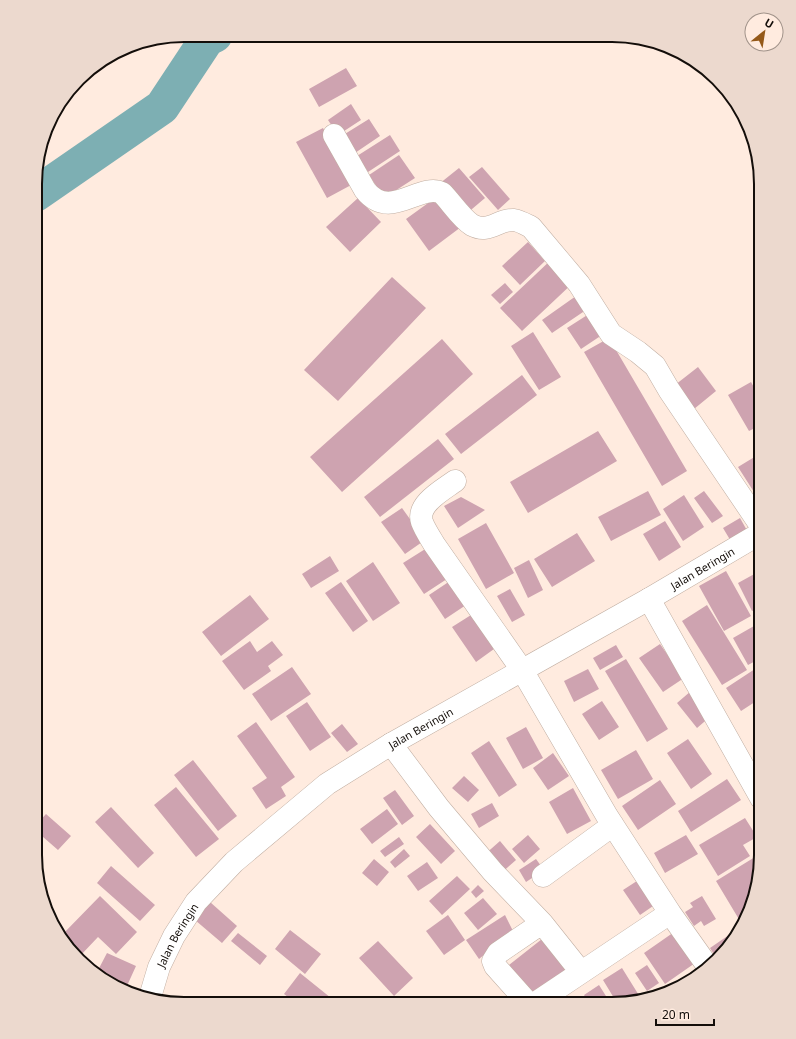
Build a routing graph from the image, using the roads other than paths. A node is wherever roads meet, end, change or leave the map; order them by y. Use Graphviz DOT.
graph roads {
  1 [pos="334,135"];
  2 [pos="455,481"];
  3 [pos="754,516"];
  4 [pos="754,537"];
  5 [pos="649,599"];
  6 [pos="522,670"];
  7 [pos="391,744"];
  8 [pos="754,786"];
  9 [pos="613,825"];
  10 [pos="543,876"];
  11 [pos="670,912"];
  12 [pos="542,923"];
  13 [pos="705,962"];
  14 [pos="581,972"];
  15 [pos="151,993"];
  16 [pos="523,997"];
  17 [pos="544,997"];
  1 -- 3 [label="street"];
  2 -- 6 [label="street"];
  4 -- 5 [label="street, Jalan Beringin"];
  5 -- 6 [label="street, Jalan Beringin"];
  5 -- 8 [label="street"];
  6 -- 7 [label="street, Jalan Beringin"];
  6 -- 9 [label="street"];
  7 -- 12 [label="street"];
  7 -- 15 [label="street, Jalan Beringin"];
  9 -- 10 [label="street"];
  9 -- 11 [label="street"];
  11 -- 13 [label="street"];
  11 -- 14 [label="street"];
  12 -- 14 [label="street"];
  12 -- 16 [label="street"];
  14 -- 17 [label="street"];
}
